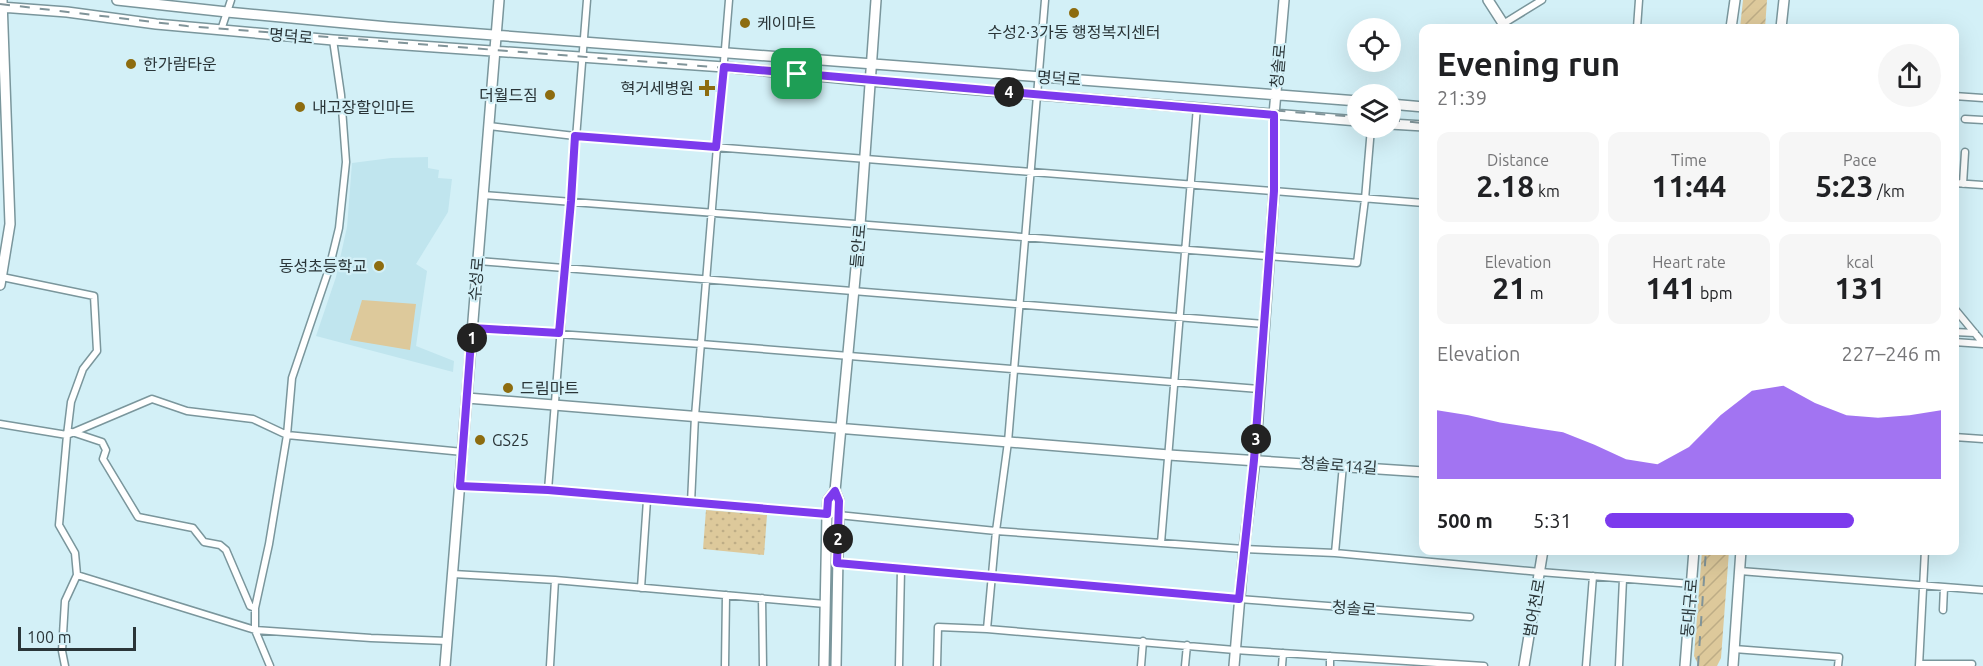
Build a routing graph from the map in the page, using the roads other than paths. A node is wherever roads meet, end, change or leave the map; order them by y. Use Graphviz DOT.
graph roads {
  1 [pos="117,0"];
  2 [pos="231,0"];
  3 [pos="499,0"];
  4 [pos="587,0"];
  5 [pos="729,0"];
  6 [pos="876,0"];
  7 [pos="1045,0"];
  8 [pos="1284,0"];
  9 [pos="1488,0"];
  10 [pos="1542,0"];
  11 [pos="1639,0"];
  12 [pos="1735,0"];
  13 [pos="1784,0"];
  14 [pos="154,2"];
  15 [pos="1,4"];
  16 [pos="227,12"];
  17 [pos="1503,24"];
  18 [pos="1507,24"];
  19 [pos="1637,24"];
  20 [pos="1732,24"];
  21 [pos="1781,24"];
  22 [pos="221,30"];
  23 [pos="496,35"];
  24 [pos="333,40"];
  25 [pos="583,41"];
  26 [pos="495,52"];
  27 [pos="725,53"];
  28 [pos="582,58"];
  29 [pos="871,63"];
  30 [pos="724,67"];
  31 [pos="1038,76"];
  32 [pos="870,81"];
  33 [pos="1275,93"];
  34 [pos="1037,94"];
  35 [pos="1959,96"];
  36 [pos="1983,98"];
  37 [pos="1347,100"];
  38 [pos="1401,105"];
  39 [pos="1197,107"];
  40 [pos="1419,107"];
  41 [pos="1274,115"];
  42 [pos="1965,119"];
  43 [pos="1347,120"];
  44 [pos="1983,120"];
  45 [pos="1401,125"];
  46 [pos="489,126"];
  47 [pos="1419,126"];
  48 [pos="575,136"];
  49 [pos="1370,138"];
  50 [pos="0,146"];
  51 [pos="716,147"];
  52 [pos="1965,152"];
  53 [pos="8,155"];
  54 [pos="865,160"];
  55 [pos="1030,172"];
  56 [pos="1959,184"];
  57 [pos="1963,184"];
  58 [pos="1191,185"];
  59 [pos="1983,185"];
  60 [pos="1274,191"];
  61 [pos="483,195"];
  62 [pos="1365,199"];
  63 [pos="571,201"];
  64 [pos="1419,203"];
  65 [pos="712,213"];
  66 [pos="860,225"];
  67 [pos="1025,238"];
  68 [pos="1186,250"];
  69 [pos="1269,257"];
  70 [pos="478,261"];
  71 [pos="565,267"];
  72 [pos="706,279"];
  73 [pos="1,281"];
  74 [pos="854,292"];
  75 [pos="1020,305"];
  76 [pos="1959,314"];
  77 [pos="1180,318"];
  78 [pos="1264,324"];
  79 [pos="472,328"];
  80 [pos="1959,332"];
  81 [pos="559,333"];
  82 [pos="1975,333"];
  83 [pos="1959,342"];
  84 [pos="701,344"];
  85 [pos="1983,344"];
  86 [pos="849,356"];
  87 [pos="1014,370"];
  88 [pos="1175,383"];
  89 [pos="1259,389"];
  90 [pos="467,398"];
  91 [pos="554,405"];
  92 [pos="695,417"];
  93 [pos="0,424"];
  94 [pos="840,429"];
  95 [pos="69,434"];
  96 [pos="287,435"];
  97 [pos="1959,437"];
  98 [pos="1983,439"];
  99 [pos="1008,442"];
  100 [pos="463,452"];
  101 [pos="1169,454"];
  102 [pos="1254,460"];
  103 [pos="1343,465"];
  104 [pos="1419,472"];
  105 [pos="460,486"];
  106 [pos="548,490"];
  107 [pos="835,491"];
  108 [pos="647,500"];
  109 [pos="692,503"];
  110 [pos="827,514"];
  111 [pos="838,515"];
  112 [pos="996,531"];
  113 [pos="1161,543"];
  114 [pos="1244,549"];
  115 [pos="1335,553"];
  116 [pos="1542,555"];
  117 [pos="1694,555"];
  118 [pos="1741,555"];
  119 [pos="1926,555"];
  120 [pos="837,563"];
  121 [pos="901,569"];
  122 [pos="1540,572"];
  123 [pos="1740,572"];
  124 [pos="453,574"];
  125 [pos="77,575"];
  126 [pos="1593,576"];
  127 [pos="992,577"];
  128 [pos="1623,579"];
  129 [pos="555,580"];
  130 [pos="1692,584"];
  131 [pos="1944,587"];
  132 [pos="642,588"];
  133 [pos="1923,588"];
  134 [pos="1983,590"];
  135 [pos="726,595"];
  136 [pos="762,598"];
  137 [pos="1239,599"];
  138 [pos="825,604"];
  139 [pos="255,608"];
  140 [pos="1943,610"];
  141 [pos="1470,617"];
  142 [pos="987,629"];
  143 [pos="255,630"];
  144 [pos="447,641"];
  145 [pos="1143,641"];
  146 [pos="1187,645"];
  147 [pos="1686,648"];
  148 [pos="1235,650"];
  149 [pos="1734,650"];
  150 [pos="1284,653"];
  151 [pos="1330,656"];
  152 [pos="1972,664"];
  153 [pos="1919,665"];
  154 [pos="65,666"];
  155 [pos="270,666"];
  156 [pos="445,666"];
  157 [pos="550,666"];
  158 [pos="725,666"];
  159 [pos="763,666"];
  160 [pos="824,666"];
  161 [pos="836,666"];
  162 [pos="899,666"];
  163 [pos="937,666"];
  164 [pos="1141,666"];
  165 [pos="1185,666"];
  166 [pos="1234,666"];
  167 [pos="1282,666"];
  168 [pos="1330,666"];
  169 [pos="1484,666"];
  170 [pos="1524,666"];
  171 [pos="1586,666"];
  172 [pos="1619,666"];
  173 [pos="1685,666"];
  174 [pos="1694,666"];
  175 [pos="1725,666"];
  176 [pos="1733,666"];
  177 [pos="1838,666"];
  1 -- 14 [label="main road, 명덕로"];
  2 -- 16 [label="street"];
  3 -- 23 [label="main road, 수성로"];
  4 -- 25 [label="street"];
  5 -- 27 [label="street"];
  6 -- 29 [label="main road, 들안로"];
  7 -- 31 [label="street"];
  8 -- 33 [label="main road, 청솔로"];
  9 -- 17 [label="main road"];
  10 -- 18 [label="street"];
  11 -- 19 [label="street"];
  12 -- 20 [label="main road"];
  13 -- 21 [label="main road"];
  14 -- 16 [label="main road, 명덕로"];
  15 -- 22 [label="main road, 명덕로"];
  15 -- 53 [label="main road"];
  16 -- 22 [label="street"];
  16 -- 23 [label="main road, 명덕로"];
  22 -- 24 [label="main road, 명덕로"];
  23 -- 25 [label="main road, 명덕로"];
  23 -- 26 [label="main road, 수성로"];
  24 -- 26 [label="main road, 명덕로"];
  24 -- 96 [label="street"];
  25 -- 27 [label="main road, 명덕로"];
  25 -- 28 [label="street"];
  26 -- 28 [label="main road, 명덕로"];
  26 -- 46 [label="main road, 수성로"];
  27 -- 29 [label="main road, 명덕로"];
  27 -- 30 [label="street"];
  28 -- 30 [label="main road, 명덕로"];
  28 -- 48 [label="street"];
  29 -- 31 [label="main road, 명덕로"];
  29 -- 32 [label="main road, 들안로"];
  30 -- 32 [label="main road, 명덕로"];
  30 -- 51 [label="street"];
  31 -- 33 [label="main road, 명덕로"];
  31 -- 34 [label="street"];
  32 -- 34 [label="main road, 명덕로"];
  32 -- 54 [label="main road, 들안로"];
  33 -- 37 [label="main road, 명덕로"];
  33 -- 41 [label="main road, 청솔로"];
  34 -- 39 [label="main road, 명덕로"];
  34 -- 55 [label="street"];
  35 -- 36 [label="street"];
  38 -- 40 [label="main road"];
  39 -- 41 [label="main road, 명덕로"];
  39 -- 58 [label="street"];
  41 -- 43 [label="main road, 명덕로"];
  41 -- 60 [label="main road, 청솔로"];
  42 -- 44 [label="street"];
  45 -- 47 [label="main road"];
  46 -- 48 [label="street"];
  46 -- 61 [label="main road, 수성로"];
  48 -- 51 [label="street"];
  48 -- 63 [label="street"];
  49 -- 62 [label="street"];
  50 -- 53 [label="main road"];
  51 -- 54 [label="street"];
  51 -- 65 [label="street"];
  52 -- 57 [label="street"];
  53 -- 73 [label="main road"];
  54 -- 55 [label="street"];
  54 -- 66 [label="main road, 들안로"];
  55 -- 58 [label="street"];
  55 -- 67 [label="street"];
  56 -- 57 [label="street"];
  57 -- 59 [label="street"];
  58 -- 60 [label="street"];
  58 -- 68 [label="street"];
  60 -- 62 [label="street"];
  60 -- 69 [label="main road, 청솔로"];
  61 -- 63 [label="street"];
  61 -- 70 [label="main road, 수성로"];
  62 -- 64 [label="street"];
  62 -- 69 [label="street"];
  63 -- 65 [label="street"];
  63 -- 71 [label="street"];
  65 -- 66 [label="street"];
  65 -- 72 [label="street"];
  66 -- 67 [label="street"];
  66 -- 74 [label="main road, 들안로"];
  67 -- 68 [label="street"];
  67 -- 75 [label="street"];
  68 -- 69 [label="street"];
  68 -- 77 [label="street"];
  69 -- 78 [label="main road, 청솔로"];
  70 -- 71 [label="street"];
  70 -- 79 [label="main road, 수성로"];
  71 -- 72 [label="street"];
  71 -- 81 [label="street"];
  72 -- 74 [label="street"];
  72 -- 84 [label="street"];
  73 -- 95 [label="street"];
  74 -- 75 [label="street"];
  74 -- 86 [label="main road, 들안로"];
  75 -- 77 [label="street"];
  75 -- 87 [label="street"];
  76 -- 82 [label="street"];
  77 -- 78 [label="street"];
  77 -- 88 [label="street"];
  78 -- 89 [label="main road, 청솔로"];
  79 -- 81 [label="street"];
  79 -- 90 [label="main road, 수성로"];
  80 -- 82 [label="street"];
  81 -- 84 [label="street"];
  81 -- 91 [label="street"];
  82 -- 85 [label="street"];
  83 -- 85 [label="street"];
  84 -- 86 [label="street"];
  84 -- 92 [label="street"];
  86 -- 87 [label="street"];
  86 -- 94 [label="main road, 들안로"];
  87 -- 88 [label="street"];
  87 -- 99 [label="street"];
  88 -- 89 [label="street"];
  88 -- 101 [label="street"];
  89 -- 102 [label="main road, 청솔로"];
  90 -- 91 [label="main road, 청솔로14길"];
  90 -- 100 [label="main road, 수성로"];
  91 -- 92 [label="main road, 청솔로14길"];
  91 -- 106 [label="street"];
  92 -- 94 [label="main road, 청솔로14길"];
  92 -- 109 [label="street"];
  93 -- 95 [label="street"];
  94 -- 99 [label="main road, 청솔로14길"];
  94 -- 107 [label="main road, 들안로"];
  95 -- 96 [label="street"];
  95 -- 125 [label="street"];
  95 -- 139 [label="street"];
  96 -- 100 [label="street"];
  96 -- 139 [label="street"];
  97 -- 98 [label="street"];
  99 -- 101 [label="main road, 청솔로14길"];
  99 -- 112 [label="street"];
  100 -- 105 [label="main road, 수성로"];
  101 -- 102 [label="main road, 청솔로14길"];
  101 -- 113 [label="street"];
  102 -- 103 [label="main road, 청솔로14길"];
  102 -- 114 [label="main road, 청솔로"];
  103 -- 104 [label="main road, 청솔로14길"];
  103 -- 115 [label="street"];
  105 -- 106 [label="street"];
  105 -- 124 [label="main road, 수성로"];
  106 -- 108 [label="street"];
  107 -- 110 [label="main road, 들안로"];
  107 -- 111 [label="main road, 들안로"];
  108 -- 109 [label="street"];
  108 -- 132 [label="street"];
  109 -- 110 [label="street"];
  110 -- 138 [label="main road, 들안로"];
  111 -- 112 [label="street"];
  111 -- 120 [label="main road, 들안로"];
  112 -- 113 [label="street"];
  112 -- 127 [label="street"];
  113 -- 114 [label="street"];
  114 -- 115 [label="street"];
  114 -- 137 [label="main road, 청솔로"];
  115 -- 122 [label="street"];
  116 -- 122 [label="main road, 범어천로"];
  117 -- 130 [label="main road, 동대구로"];
  118 -- 123 [label="main road"];
  119 -- 133 [label="street"];
  120 -- 121 [label="street"];
  120 -- 161 [label="main road, 들안로"];
  121 -- 127 [label="street"];
  121 -- 162 [label="street"];
  122 -- 126 [label="street"];
  122 -- 170 [label="main road, 범어천로"];
  123 -- 133 [label="street"];
  123 -- 149 [label="main road"];
  124 -- 129 [label="street"];
  124 -- 144 [label="main road, 수성로"];
  125 -- 143 [label="street"];
  125 -- 154 [label="street"];
  126 -- 128 [label="street"];
  126 -- 171 [label="street"];
  127 -- 137 [label="street"];
  127 -- 142 [label="street"];
  128 -- 130 [label="street"];
  128 -- 172 [label="street"];
  129 -- 132 [label="street"];
  129 -- 157 [label="street"];
  130 -- 147 [label="main road, 동대구로"];
  131 -- 133 [label="street"];
  131 -- 134 [label="street"];
  131 -- 140 [label="street"];
  132 -- 135 [label="street"];
  133 -- 153 [label="street"];
  135 -- 136 [label="street"];
  135 -- 158 [label="street"];
  136 -- 138 [label="street"];
  136 -- 159 [label="street"];
  137 -- 141 [label="street, 청솔로"];
  137 -- 148 [label="main road, 청솔로"];
  138 -- 160 [label="main road, 들안로"];
  139 -- 143 [label="street"];
  142 -- 145 [label="street"];
  142 -- 163 [label="street"];
  143 -- 144 [label="street"];
  143 -- 155 [label="street"];
  144 -- 156 [label="main road, 수성로"];
  145 -- 146 [label="street"];
  145 -- 164 [label="street"];
  146 -- 148 [label="street"];
  146 -- 165 [label="street"];
  147 -- 173 [label="main road, 동대구로"];
  147 -- 174 [label="main road"];
  148 -- 150 [label="street"];
  148 -- 166 [label="main road, 청솔로"];
  149 -- 175 [label="main road"];
  149 -- 176 [label="main road"];
  149 -- 177 [label="street"];
  150 -- 151 [label="street"];
  150 -- 167 [label="street"];
  151 -- 168 [label="street"];
  151 -- 169 [label="street"];
  152 -- 153 [label="street"];
}
